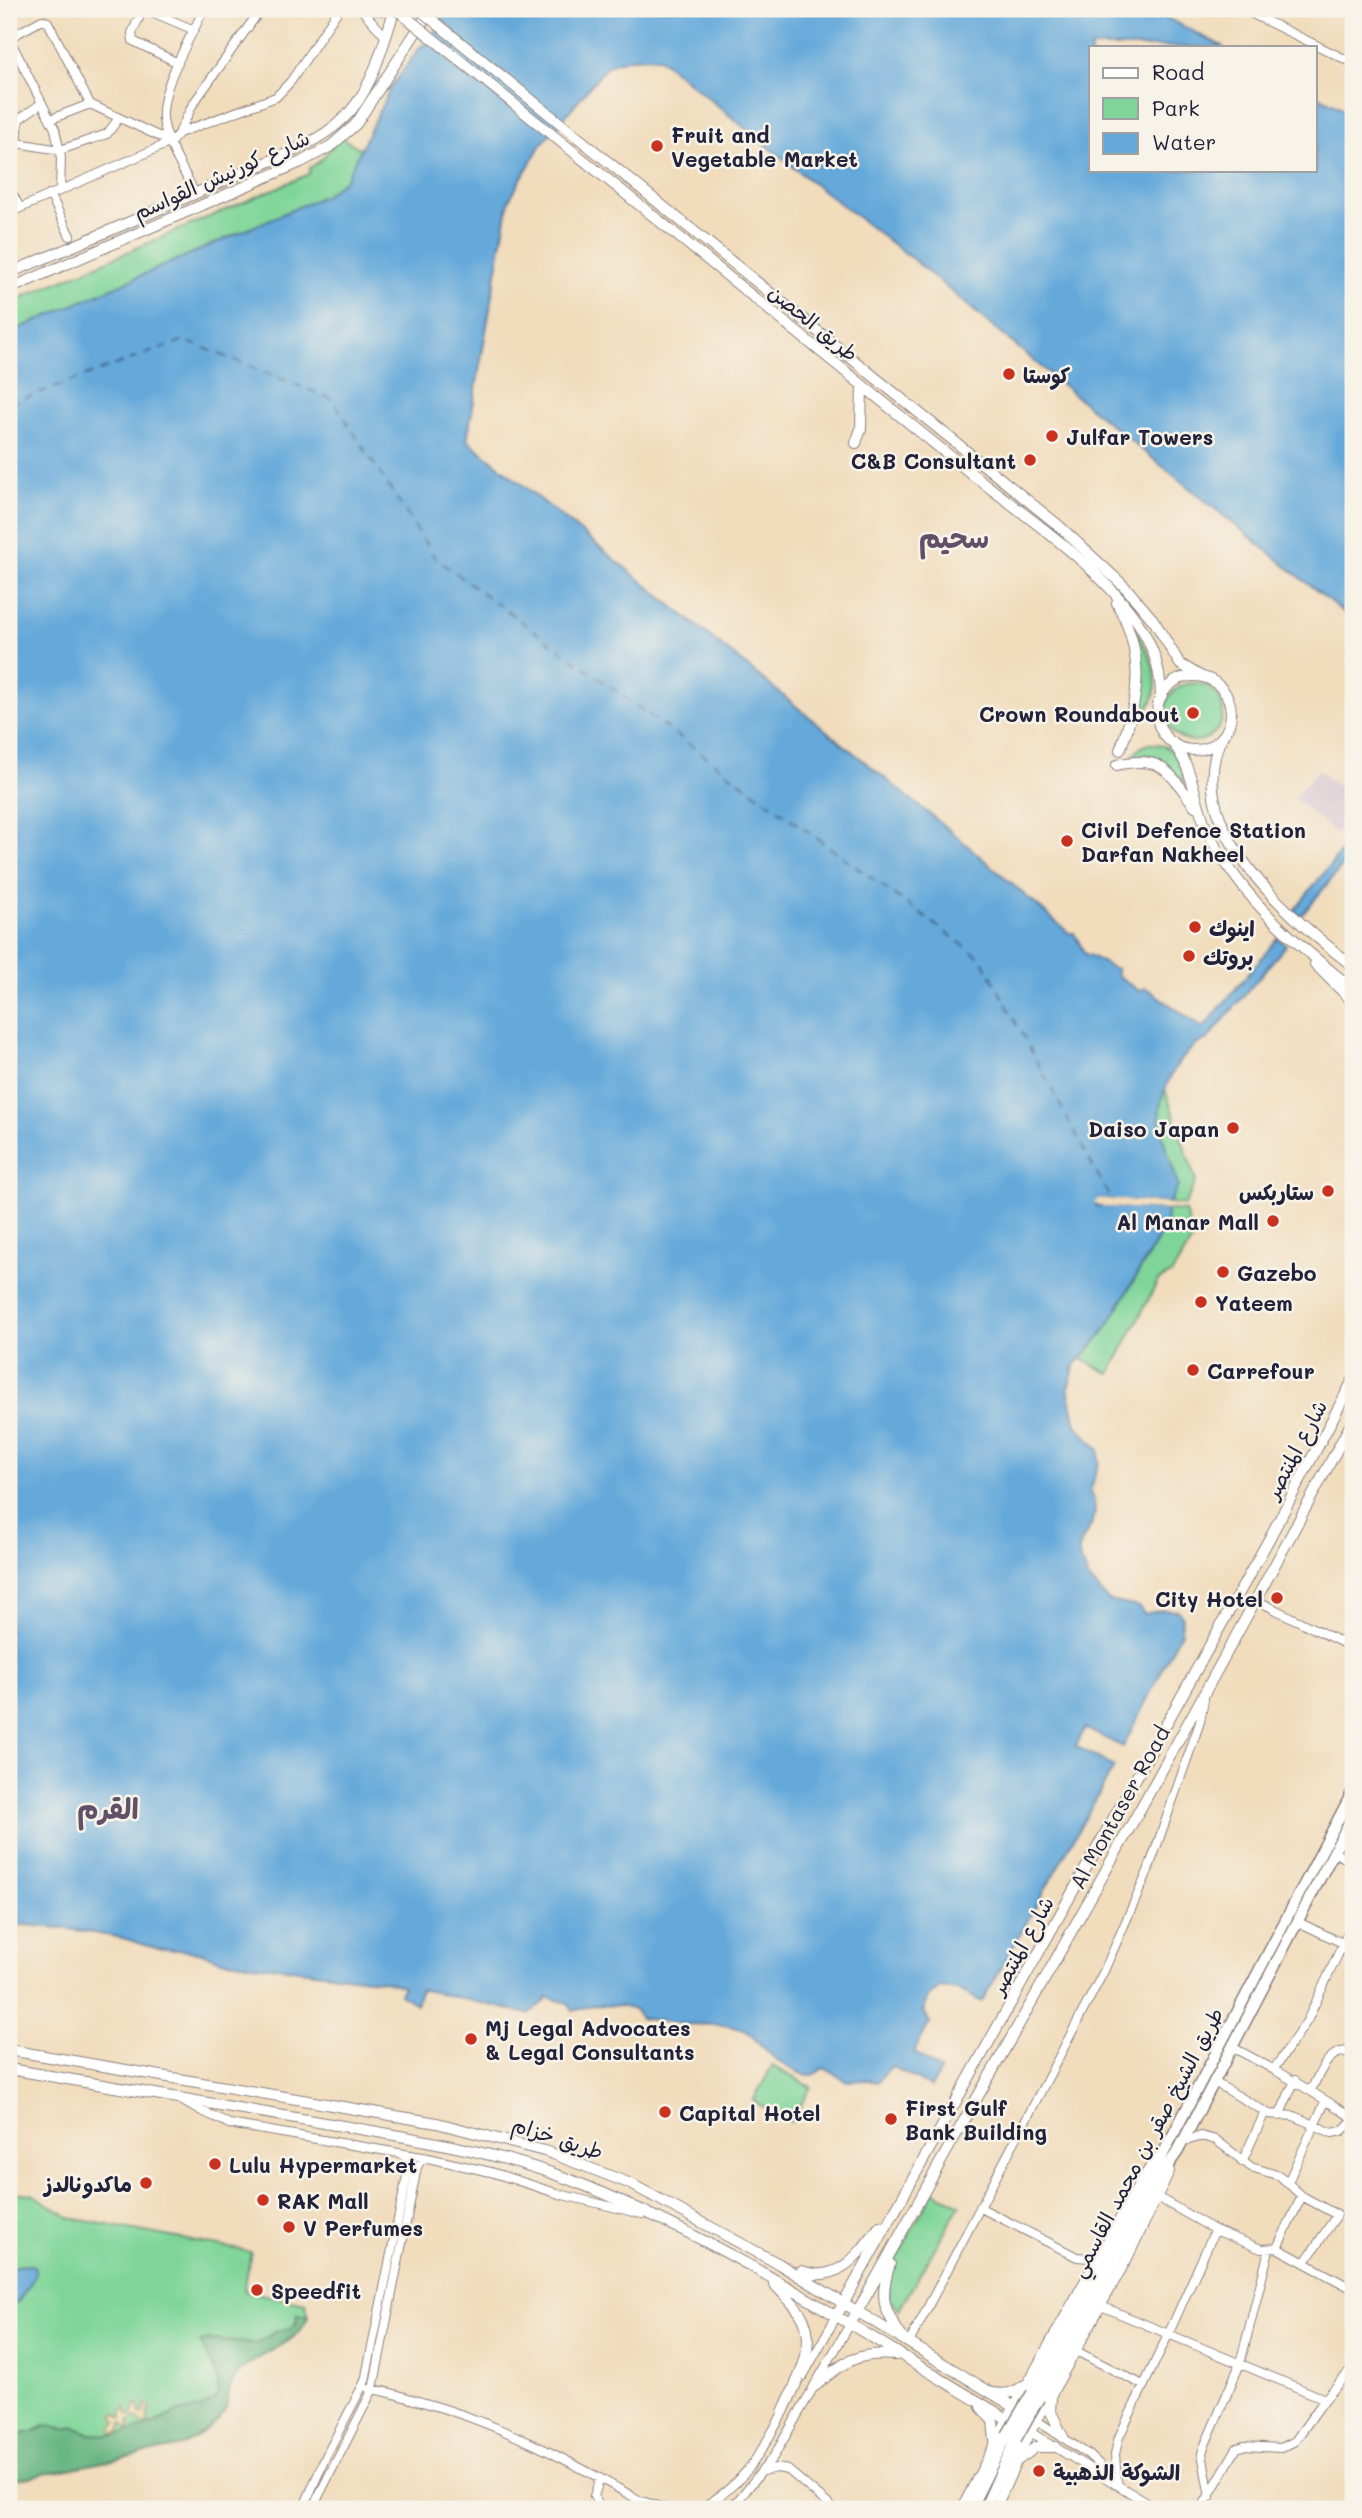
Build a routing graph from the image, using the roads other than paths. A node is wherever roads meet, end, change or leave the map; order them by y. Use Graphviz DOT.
graph roads {
  1 [pos="144,9"];
  2 [pos="204,9"];
  3 [pos="261,9"];
  4 [pos="339,9"];
  5 [pos="363,9"];
  6 [pos="419,9"];
  7 [pos="431,9"];
  8 [pos="1242,9"];
  9 [pos="395,10"];
  10 [pos="194,30"];
  11 [pos="386,37"];
  12 [pos="9,38"];
  13 [pos="409,43"];
  14 [pos="1353,63"];
  15 [pos="178,64"];
  16 [pos="42,103"];
  17 [pos="90,104"];
  18 [pos="119,118"];
  19 [pos="51,119"];
  20 [pos="179,133"];
  21 [pos="170,142"];
  22 [pos="13,146"];
  23 [pos="60,150"];
  24 [pos="225,171"];
  25 [pos="220,182"];
  26 [pos="9,187"];
  27 [pos="60,190"];
  28 [pos="50,194"];
  29 [pos="195,194"];
  30 [pos="20,208"];
  31 [pos="9,213"];
  32 [pos="70,236"];
  33 [pos="9,273"];
  34 [pos="9,289"];
  35 [pos="862,385"];
  36 [pos="856,443"];
  37 [pos="1101,580"];
  38 [pos="1200,676"];
  39 [pos="1161,697"];
  40 [pos="1221,739"];
  41 [pos="1172,742"];
  42 [pos="1120,750"];
  43 [pos="1117,765"];
  44 [pos="1199,810"];
  45 [pos="1307,952"];
  46 [pos="1353,966"];
  47 [pos="1353,989"];
  48 [pos="1353,1002"];
  49 [pos="1353,1380"];
  50 [pos="1353,1419"];
  51 [pos="1256,1600"];
  52 [pos="1353,1648"];
  53 [pos="1204,1695"];
  54 [pos="1353,1791"];
  55 [pos="1353,1815"];
  56 [pos="1333,1852"];
  57 [pos="1353,1862"];
  58 [pos="1298,1922"];
  59 [pos="1353,1922"];
  60 [pos="1342,1943"];
  61 [pos="1353,1948"];
  62 [pos="1232,2048"];
  63 [pos="9,2050"];
  64 [pos="1353,2053"];
  65 [pos="9,2069"];
  66 [pos="1274,2069"];
  67 [pos="1296,2080"];
  68 [pos="1214,2082"];
  69 [pos="1311,2090"];
  70 [pos="177,2098"];
  71 [pos="1325,2102"];
  72 [pos="1265,2112"];
  73 [pos="1279,2116"];
  74 [pos="1353,2119"];
  75 [pos="1194,2121"];
  76 [pos="1314,2125"];
  77 [pos="1201,2136"];
  78 [pos="1168,2142"];
  79 [pos="1180,2147"];
  80 [pos="401,2154"];
  81 [pos="428,2158"];
  82 [pos="1242,2162"];
  83 [pos="1288,2182"];
  84 [pos="585,2185"];
  85 [pos="635,2186"];
  86 [pos="1302,2196"];
  87 [pos="1157,2197"];
  88 [pos="902,2198"];
  89 [pos="979,2207"];
  90 [pos="659,2218"];
  91 [pos="1215,2230"];
  92 [pos="895,2248"];
  93 [pos="1103,2249"];
  94 [pos="1273,2249"];
  95 [pos="1305,2262"];
  96 [pos="779,2264"];
  97 [pos="766,2276"];
  98 [pos="1353,2289"];
  99 [pos="844,2302"];
  100 [pos="1101,2306"];
  101 [pos="857,2312"];
  102 [pos="837,2315"];
  103 [pos="849,2324"];
  104 [pos="1168,2335"];
  105 [pos="906,2342"];
  106 [pos="1076,2351"];
  107 [pos="900,2356"];
  108 [pos="1240,2364"];
  109 [pos="1353,2368"];
  110 [pos="1030,2380"];
  111 [pos="1143,2385"];
  112 [pos="815,2386"];
  113 [pos="363,2389"];
  114 [pos="373,2389"];
  115 [pos="986,2390"];
  116 [pos="1052,2394"];
  117 [pos="1035,2395"];
  118 [pos="974,2399"];
  119 [pos="1325,2399"];
  120 [pos="1015,2407"];
  121 [pos="783,2412"];
  122 [pos="1008,2419"];
  123 [pos="1036,2420"];
  124 [pos="1030,2432"];
  125 [pos="1012,2437"];
  126 [pos="1063,2437"];
  127 [pos="995,2443"];
  128 [pos="1055,2447"];
  129 [pos="1015,2462"];
  130 [pos="763,2471"];
  131 [pos="600,2478"];
  132 [pos="1118,2484"];
  133 [pos="1210,2497"];
  134 [pos="639,2500"];
  135 [pos="303,2509"];
  136 [pos="312,2509"];
  137 [pos="600,2509"];
  138 [pos="651,2509"];
  139 [pos="667,2509"];
  140 [pos="699,2509"];
  141 [pos="731,2509"];
  142 [pos="834,2509"];
  143 [pos="962,2509"];
  144 [pos="970,2509"];
  145 [pos="984,2509"];
  146 [pos="995,2509"];
  147 [pos="1157,2509"];
  148 [pos="1201,2509"];
  1 -- 10 [label="street"];
  1 -- 15 [label="street"];
  2 -- 10 [label="street"];
  3 -- 20 [label="street"];
  4 -- 20 [label="street"];
  5 -- 9 [label="street"];
  5 -- 11 [label="street"];
  6 -- 38 [label="main road, طريق الحصن, bridge"];
  7 -- 13 [label="main road, شارع كورنيش القواسم"];
  8 -- 14 [label="street"];
  9 -- 11 [label="main road, شارع كورنيش القواسم"];
  9 -- 35 [label="main road, طريق الحصن, bridge"];
  10 -- 15 [label="street"];
  11 -- 13 [label="main road"];
  11 -- 25 [label="main road, شارع كورنيش القواسم"];
  12 -- 16 [label="street"];
  12 -- 17 [label="street"];
  13 -- 34 [label="main road, شارع كورنيش القواسم"];
  15 -- 21 [label="street"];
  16 -- 19 [label="street"];
  16 -- 22 [label="street"];
  17 -- 18 [label="street"];
  17 -- 19 [label="street"];
  18 -- 21 [label="street"];
  18 -- 23 [label="street"];
  19 -- 23 [label="street"];
  20 -- 21 [label="street"];
  21 -- 27 [label="street"];
  21 -- 29 [label="street"];
  22 -- 23 [label="street"];
  23 -- 27 [label="street"];
  24 -- 25 [label="main road"];
  25 -- 29 [label="main road, شارع كورنيش القواسم"];
  26 -- 30 [label="street"];
  27 -- 28 [label="street"];
  28 -- 30 [label="street"];
  28 -- 32 [label="street"];
  29 -- 33 [label="main road, شارع كورنيش القواسم"];
  30 -- 31 [label="street"];
  35 -- 36 [label="main road"];
  35 -- 37 [label="main road, طريق الحصن"];
  37 -- 39 [label="main road, طريق الحصن"];
  37 -- 42 [label="main road"];
  38 -- 39 [label="main road"];
  38 -- 40 [label="main road"];
  39 -- 41 [label="main road"];
  40 -- 41 [label="main road"];
  40 -- 46 [label="main road"];
  41 -- 44 [label="main road"];
  43 -- 44 [label="main road"];
  44 -- 45 [label="main road"];
  45 -- 47 [label="main road"];
  45 -- 48 [label="main road"];
  49 -- 88 [label="main road, شارع المنتصر"];
  50 -- 51 [label="main road, Al Montaser Road"];
  51 -- 52 [label="street"];
  51 -- 53 [label="main road, Al Montaser Road"];
  53 -- 89 [label="street"];
  53 -- 92 [label="main road, Al Montaser Road"];
  54 -- 78 [label="highway, طريق الشيخ صقر بن محمد القاسمي"];
  55 -- 56 [label="highway, طريق الشيخ صقر بن محمد القاسمي"];
  56 -- 57 [label="street"];
  56 -- 58 [label="highway, طريق الشيخ صقر بن محمد القاسمي"];
  58 -- 60 [label="street"];
  58 -- 62 [label="highway, طريق الشيخ صقر بن محمد القاسمي"];
  59 -- 60 [label="street"];
  60 -- 61 [label="street"];
  60 -- 66 [label="street"];
  62 -- 66 [label="street"];
  62 -- 68 [label="highway, طريق الشيخ صقر بن محمد القاسمي"];
  63 -- 85 [label="main road, طريق خزام"];
  64 -- 69 [label="street"];
  65 -- 70 [label="main road, طريق خزام"];
  66 -- 67 [label="street"];
  67 -- 69 [label="street"];
  67 -- 73 [label="street"];
  68 -- 72 [label="street"];
  68 -- 75 [label="highway, طريق الشيخ صقر بن محمد القاسمي"];
  69 -- 71 [label="street"];
  70 -- 80 [label="street"];
  70 -- 84 [label="main road, طريق خزام"];
  71 -- 74 [label="street"];
  71 -- 76 [label="street"];
  72 -- 73 [label="street"];
  72 -- 82 [label="street"];
  73 -- 76 [label="street"];
  74 -- 76 [label="street"];
  75 -- 77 [label="street"];
  75 -- 79 [label="highway, طريق الشيخ صقر بن محمد القاسمي"];
  76 -- 83 [label="street"];
  77 -- 79 [label="street"];
  77 -- 82 [label="street"];
  78 -- 93 [label="main road"];
  78 -- 117 [label="highway, طريق الشيخ صقر بن محمد القاسمي"];
  79 -- 87 [label="main road"];
  79 -- 117 [label="highway, طريق الشيخ صقر بن محمد القاسمي"];
  80 -- 81 [label="street"];
  80 -- 113 [label="street"];
  81 -- 90 [label="street"];
  81 -- 114 [label="street"];
  82 -- 83 [label="street"];
  83 -- 86 [label="street"];
  84 -- 85 [label="main road"];
  84 -- 90 [label="main road, طريق خزام"];
  85 -- 96 [label="main road, طريق خزام"];
  86 -- 94 [label="street"];
  86 -- 95 [label="street"];
  87 -- 91 [label="street"];
  87 -- 100 [label="main road"];
  88 -- 96 [label="main road"];
  88 -- 99 [label="main road, شارع المنتصر"];
  89 -- 93 [label="street"];
  89 -- 105 [label="street"];
  90 -- 97 [label="main road, طريق خزام"];
  91 -- 94 [label="street"];
  91 -- 104 [label="street"];
  92 -- 101 [label="main road"];
  92 -- 105 [label="main road"];
  93 -- 110 [label="main road"];
  94 -- 95 [label="street"];
  94 -- 108 [label="street"];
  95 -- 98 [label="street"];
  96 -- 99 [label="main road, طريق خزام"];
  97 -- 102 [label="main road, طريق خزام"];
  97 -- 121 [label="main road"];
  99 -- 101 [label="main road, طريق خزام"];
  99 -- 102 [label="main road, شارع المنتصر"];
  100 -- 104 [label="street"];
  100 -- 106 [label="main road"];
  101 -- 103 [label="main road"];
  101 -- 105 [label="main road, طريق خزام"];
  102 -- 103 [label="main road, طريق خزام"];
  102 -- 121 [label="street, شارع المنتصر"];
  103 -- 107 [label="main road, طريق خزام"];
  103 -- 112 [label="street"];
  104 -- 108 [label="street"];
  104 -- 111 [label="street"];
  105 -- 115 [label="main road, طريق خزام"];
  106 -- 111 [label="street"];
  106 -- 116 [label="main road"];
  107 -- 112 [label="main road"];
  107 -- 118 [label="main road, طريق خزام"];
  108 -- 119 [label="street"];
  108 -- 133 [label="street"];
  109 -- 119 [label="street"];
  110 -- 115 [label="main road"];
  110 -- 120 [label="main road"];
  111 -- 132 [label="street"];
  112 -- 130 [label="street"];
  113 -- 114 [label="street"];
  113 -- 135 [label="street"];
  114 -- 131 [label="street"];
  114 -- 136 [label="street"];
  115 -- 120 [label="main road, طريق خزام"];
  116 -- 123 [label="main road"];
  116 -- 126 [label="main road"];
  117 -- 125 [label="highway, طريق الشيخ صقر بن محمد القاسمي, bridge"];
  118 -- 122 [label="main road, طريق خزام"];
  118 -- 127 [label="main road"];
  119 -- 133 [label="street"];
  120 -- 122 [label="main road"];
  120 -- 123 [label="main road, طريق خزام"];
  121 -- 140 [label="street, شارع المنتصر"];
  122 -- 124 [label="main road, طريق خزام"];
  122 -- 127 [label="main road"];
  123 -- 124 [label="main road"];
  123 -- 126 [label="street"];
  124 -- 128 [label="street"];
  124 -- 129 [label="main road"];
  125 -- 144 [label="highway, طريق الشيخ صقر بن محمد القاسمي"];
  125 -- 145 [label="highway, طريق الشيخ صقر بن محمد القاسمي"];
  126 -- 132 [label="street"];
  127 -- 143 [label="main road"];
  128 -- 129 [label="main road"];
  128 -- 132 [label="street"];
  129 -- 146 [label="main road"];
  130 -- 141 [label="street"];
  130 -- 142 [label="street"];
  131 -- 134 [label="street"];
  131 -- 137 [label="street"];
  132 -- 147 [label="street"];
  133 -- 148 [label="street"];
  134 -- 138 [label="street"];
  134 -- 139 [label="street"];
}
